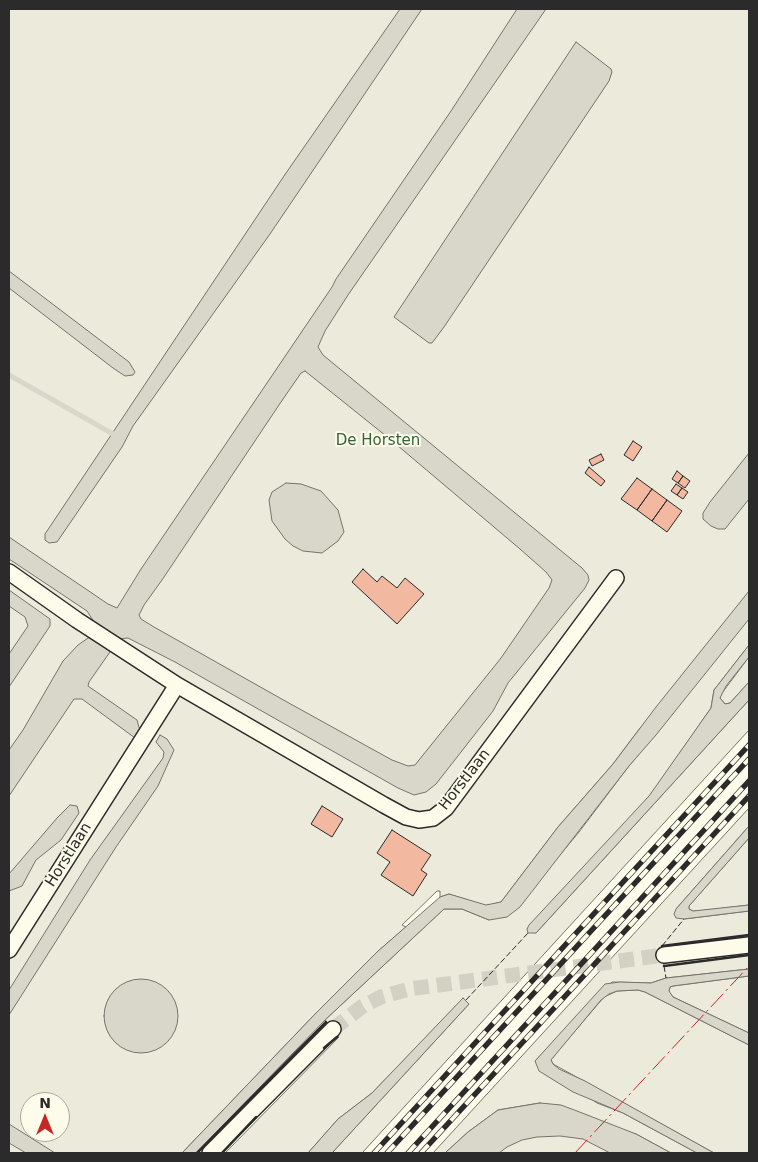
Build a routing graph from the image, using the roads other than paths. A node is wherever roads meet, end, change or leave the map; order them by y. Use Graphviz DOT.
graph roads {
  1 [pos="9,572"];
  2 [pos="616,578"];
  3 [pos="177,685"];
  4 [pos="749,945"];
  5 [pos="9,950"];
  6 [pos="664,955"];
  7 [pos="333,1029"];
  8 [pos="210,1153"];
  1 -- 3 [label="street, Horstlaan"];
  2 -- 3 [label="street, Horstlaan"];
  3 -- 5 [label="street, Horstlaan"];
  4 -- 6 [label="street"];
  7 -- 8 [label="street"];
}
